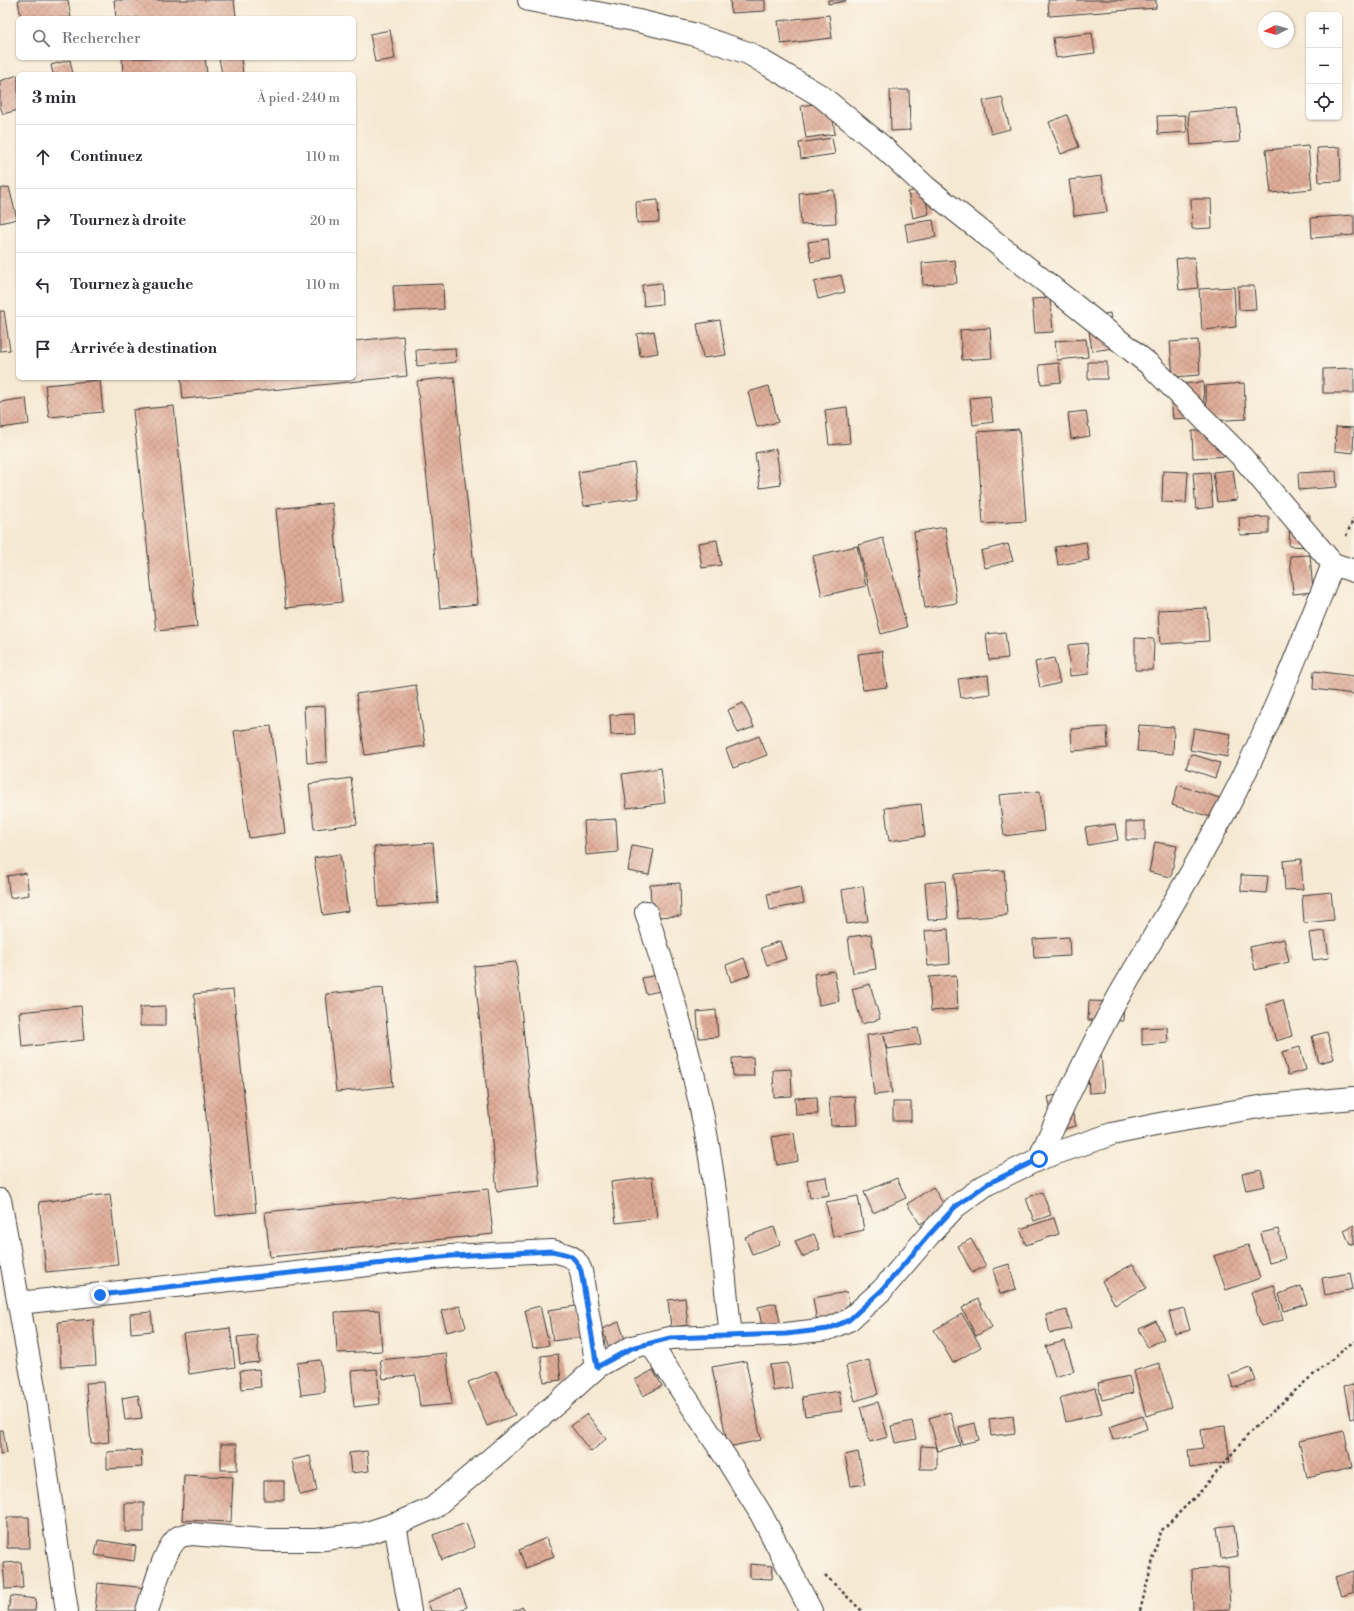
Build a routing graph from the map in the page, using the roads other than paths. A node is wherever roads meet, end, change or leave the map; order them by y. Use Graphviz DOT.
graph roads {
  1 [pos="529,0"];
  2 [pos="1333,564"];
  3 [pos="1354,571"];
  4 [pos="646,912"];
  5 [pos="1354,1098"];
  6 [pos="1039,1159"];
  7 [pos="0,1200"];
  8 [pos="19,1303"];
  9 [pos="731,1336"];
  10 [pos="650,1343"];
  11 [pos="597,1367"];
  12 [pos="395,1524"];
  13 [pos="67,1611"];
  14 [pos="147,1611"];
  15 [pos="410,1611"];
  16 [pos="812,1611"];
  1 -- 2 [label="street"];
  2 -- 3 [label="street"];
  2 -- 6 [label="street"];
  4 -- 9 [label="street"];
  5 -- 6 [label="street"];
  6 -- 9 [label="street"];
  7 -- 8 [label="street"];
  8 -- 11 [label="street"];
  8 -- 13 [label="street"];
  9 -- 10 [label="street"];
  10 -- 11 [label="street"];
  10 -- 16 [label="street"];
  11 -- 12 [label="street"];
  12 -- 14 [label="street"];
  12 -- 15 [label="street"];
}
